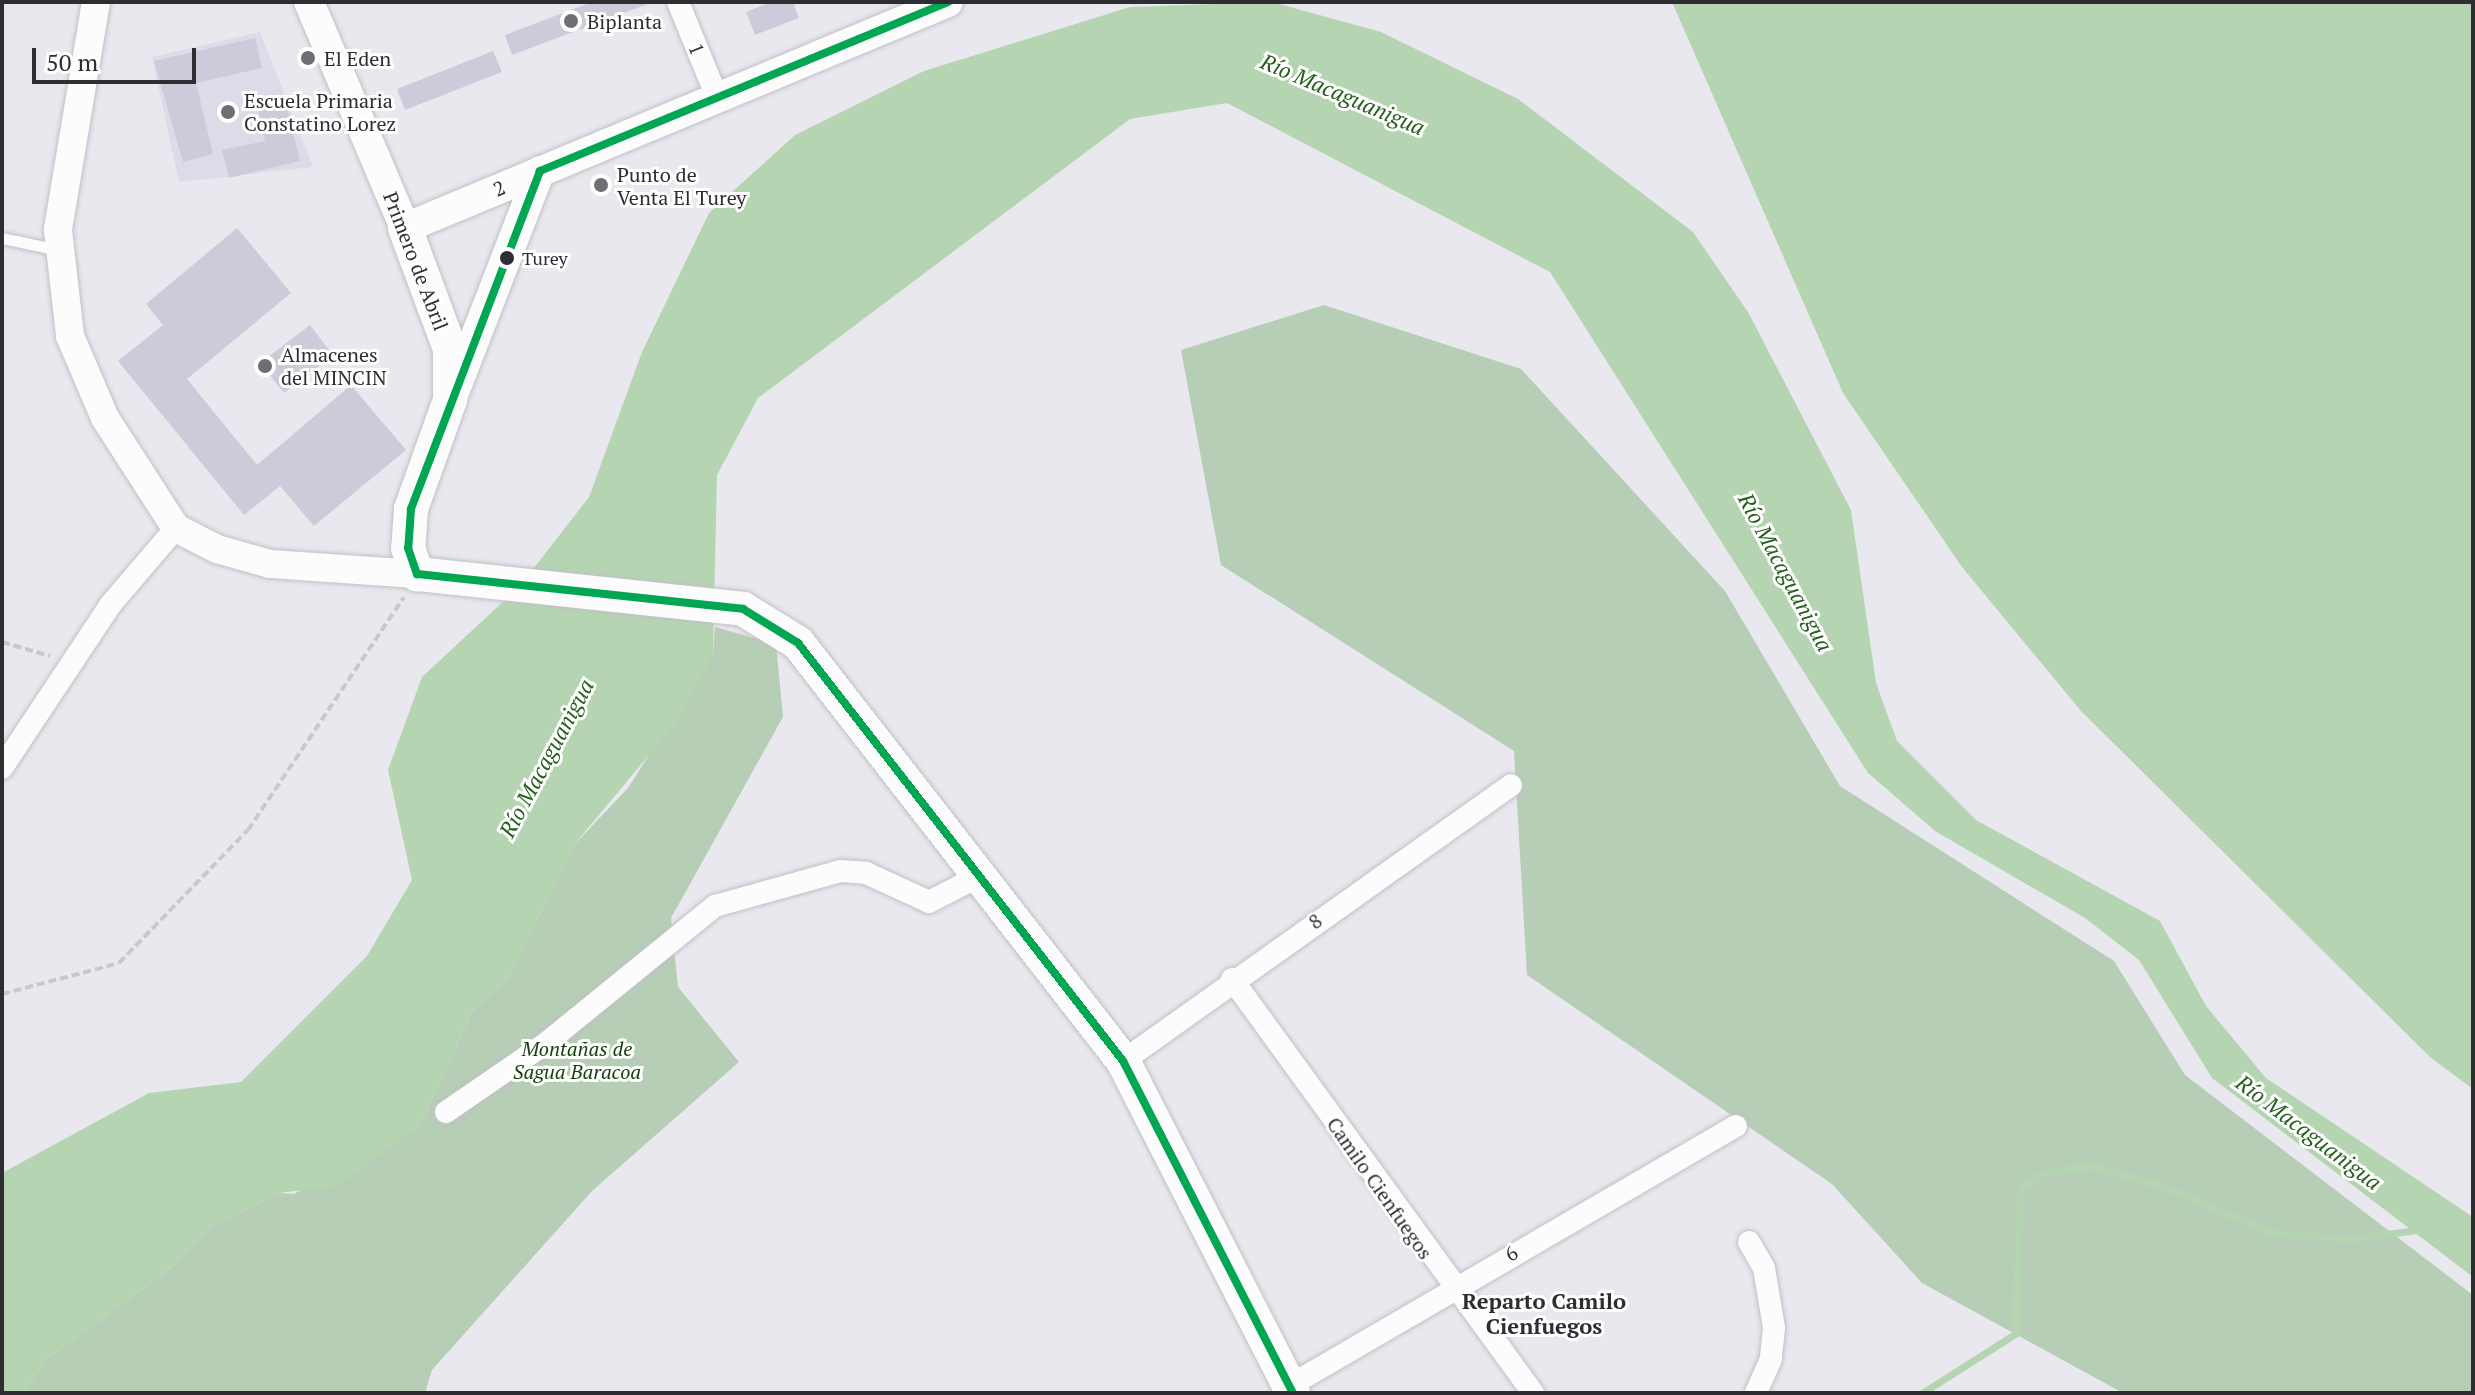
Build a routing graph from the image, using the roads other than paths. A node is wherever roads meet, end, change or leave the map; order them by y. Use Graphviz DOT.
graph roads {
  1 [pos="96,2"];
  2 [pos="678,2"];
  3 [pos="948,2"];
  4 [pos="311,3"];
  5 [pos="717,97"];
  6 [pos="540,171"];
  7 [pos="405,228"];
  8 [pos="2,238"];
  9 [pos="59,250"];
  10 [pos="450,400"];
  11 [pos="176,528"];
  12 [pos="417,574"];
  13 [pos="2,768"];
  14 [pos="1511,785"];
  15 [pos="983,874"];
  16 [pos="1232,979"];
  17 [pos="1123,1061"];
  18 [pos="446,1112"];
  19 [pos="1736,1126"];
  20 [pos="1749,1242"];
  21 [pos="1455,1293"];
  22 [pos="1291,1389"];
  23 [pos="1533,1393"];
  24 [pos="1756,1393"];
  1 -- 9 [label="street"];
  2 -- 5 [label="street, 1"];
  3 -- 5 [label="main road, 2"];
  4 -- 7 [label="main road, Primero de Abril"];
  5 -- 6 [label="main road, 2"];
  6 -- 7 [label="main road, 2"];
  6 -- 10 [label="main road"];
  7 -- 10 [label="main road, Primero de Abril"];
  8 -- 9 [label="lane"];
  9 -- 11 [label="street"];
  10 -- 12 [label="main road, Primero de Abril"];
  11 -- 12 [label="street"];
  11 -- 13 [label="street"];
  12 -- 15 [label="main road"];
  14 -- 16 [label="street, 8"];
  15 -- 17 [label="main road"];
  15 -- 18 [label="street"];
  16 -- 17 [label="street, 8"];
  16 -- 21 [label="street, Camilo Cienfuegos"];
  17 -- 22 [label="main road"];
  19 -- 21 [label="street, 6"];
  20 -- 24 [label="street"];
  21 -- 22 [label="street, 6"];
  21 -- 23 [label="street, Camilo Cienfuegos"];
}
